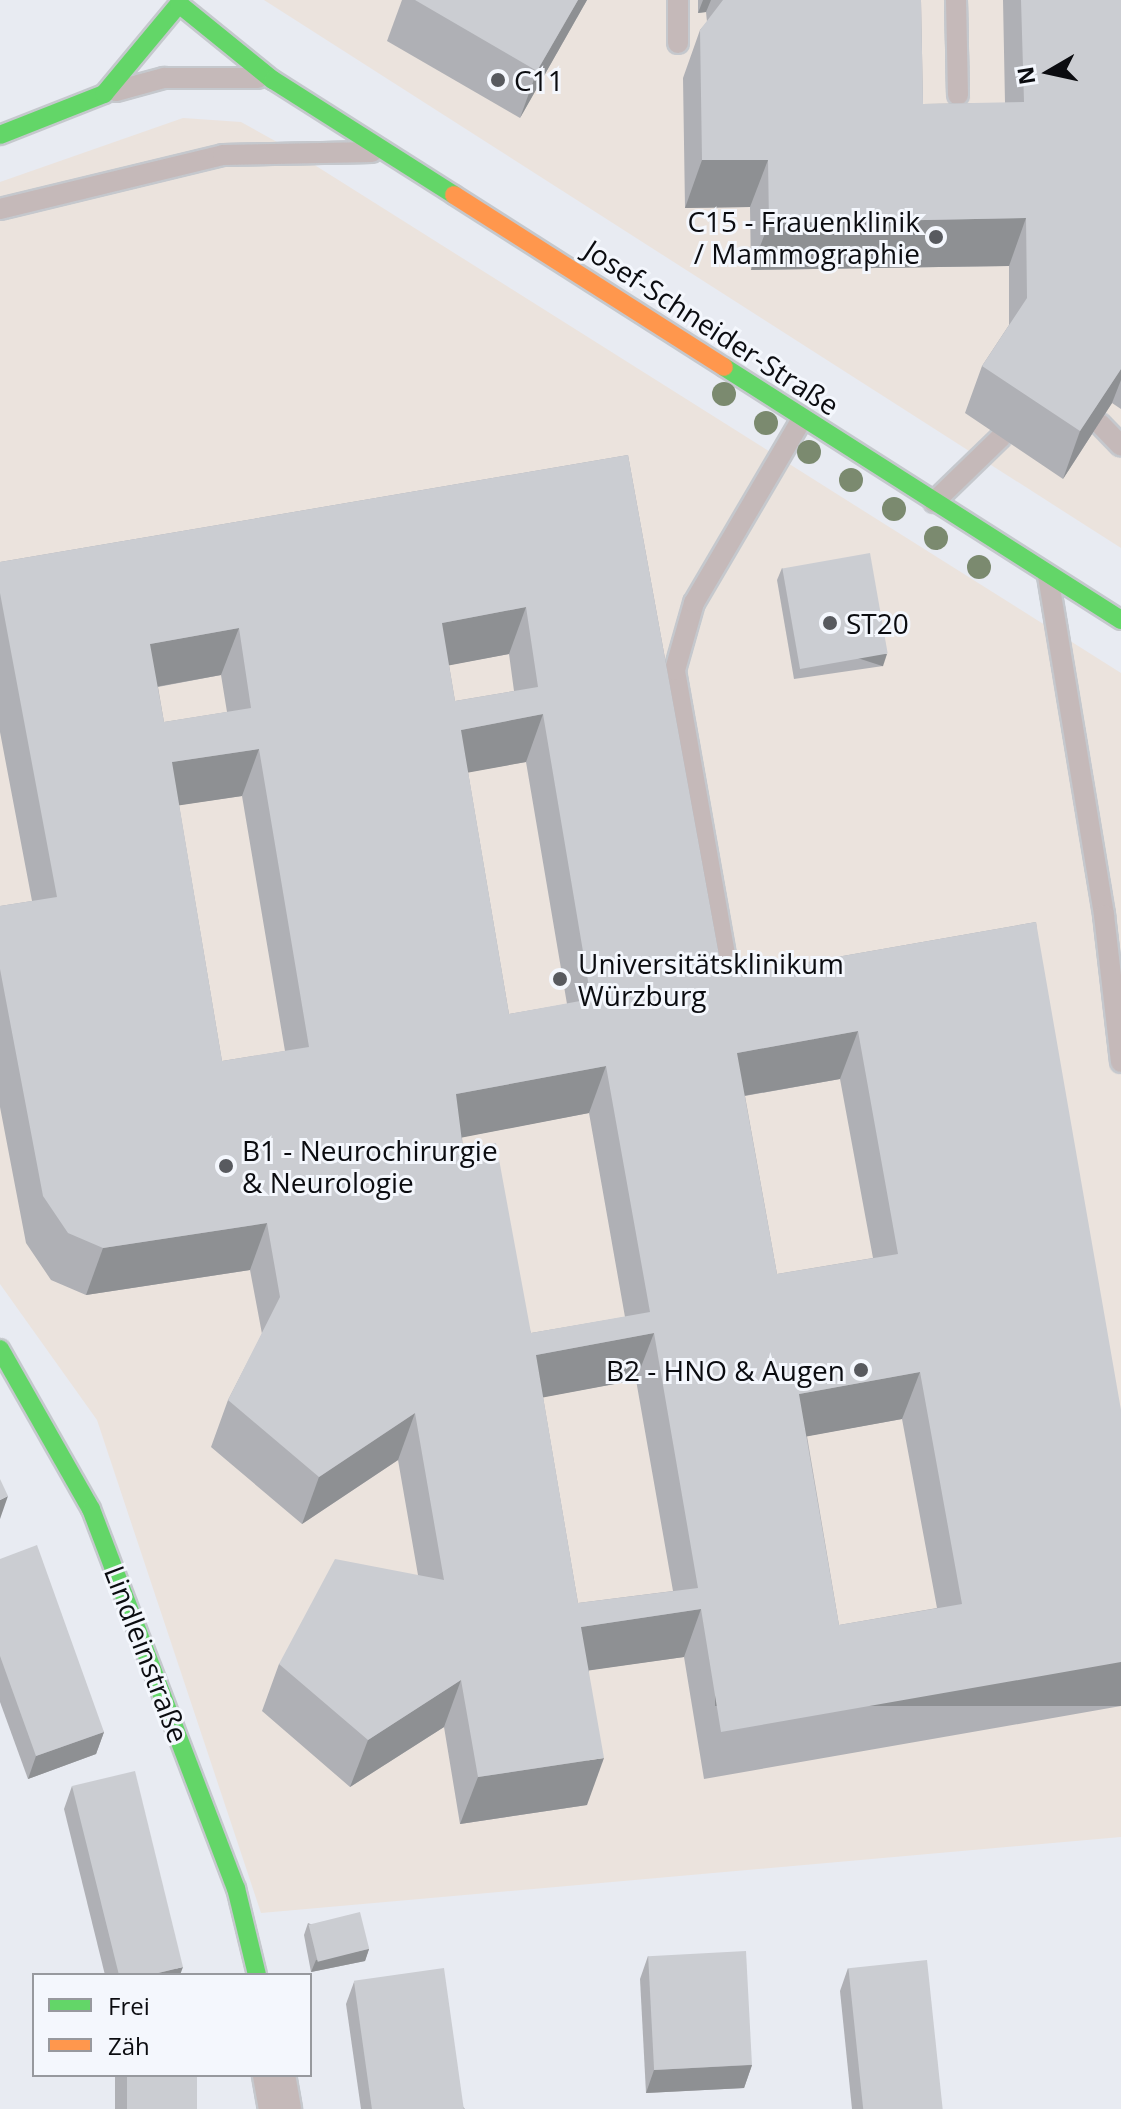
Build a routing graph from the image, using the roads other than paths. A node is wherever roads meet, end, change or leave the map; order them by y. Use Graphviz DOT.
graph roads {
  1 [pos="678,0"];
  2 [pos="956,0"];
  3 [pos="175,2"];
  4 [pos="678,43"];
  5 [pos="273,80"];
  6 [pos="104,94"];
  7 [pos="958,95"];
  8 [pos="0,135"];
  9 [pos="384,152"];
  10 [pos="0,209"];
  11 [pos="802,419"];
  12 [pos="1100,424"];
  13 [pos="1001,437"];
  14 [pos="1121,446"];
  15 [pos="934,502"];
  16 [pos="1048,575"];
  17 [pos="1121,620"];
  18 [pos="730,983"];
  19 [pos="1121,1062"];
  20 [pos="0,1349"];
  21 [pos="257,1973"];
  22 [pos="274,2077"];
  23 [pos="280,2109"];
  1 -- 4 [label="lane"];
  2 -- 7 [label="lane"];
  3 -- 5 [label="street, Josef-Schneider-Straße"];
  3 -- 6 [label="street"];
  5 -- 6 [label="lane, Josef-Schneider-Straße"];
  5 -- 9 [label="street, Josef-Schneider-Straße"];
  6 -- 8 [label="street"];
  9 -- 10 [label="lane"];
  9 -- 11 [label="street, Josef-Schneider-Straße"];
  11 -- 15 [label="street, Josef-Schneider-Straße"];
  11 -- 18 [label="lane"];
  12 -- 14 [label="lane"];
  13 -- 15 [label="lane"];
  15 -- 16 [label="street, Josef-Schneider-Straße"];
  16 -- 17 [label="street, Josef-Schneider-Straße"];
  16 -- 19 [label="lane"];
  20 -- 21 [label="street, Lindleinstraße"];
  22 -- 23 [label="street"];
}
